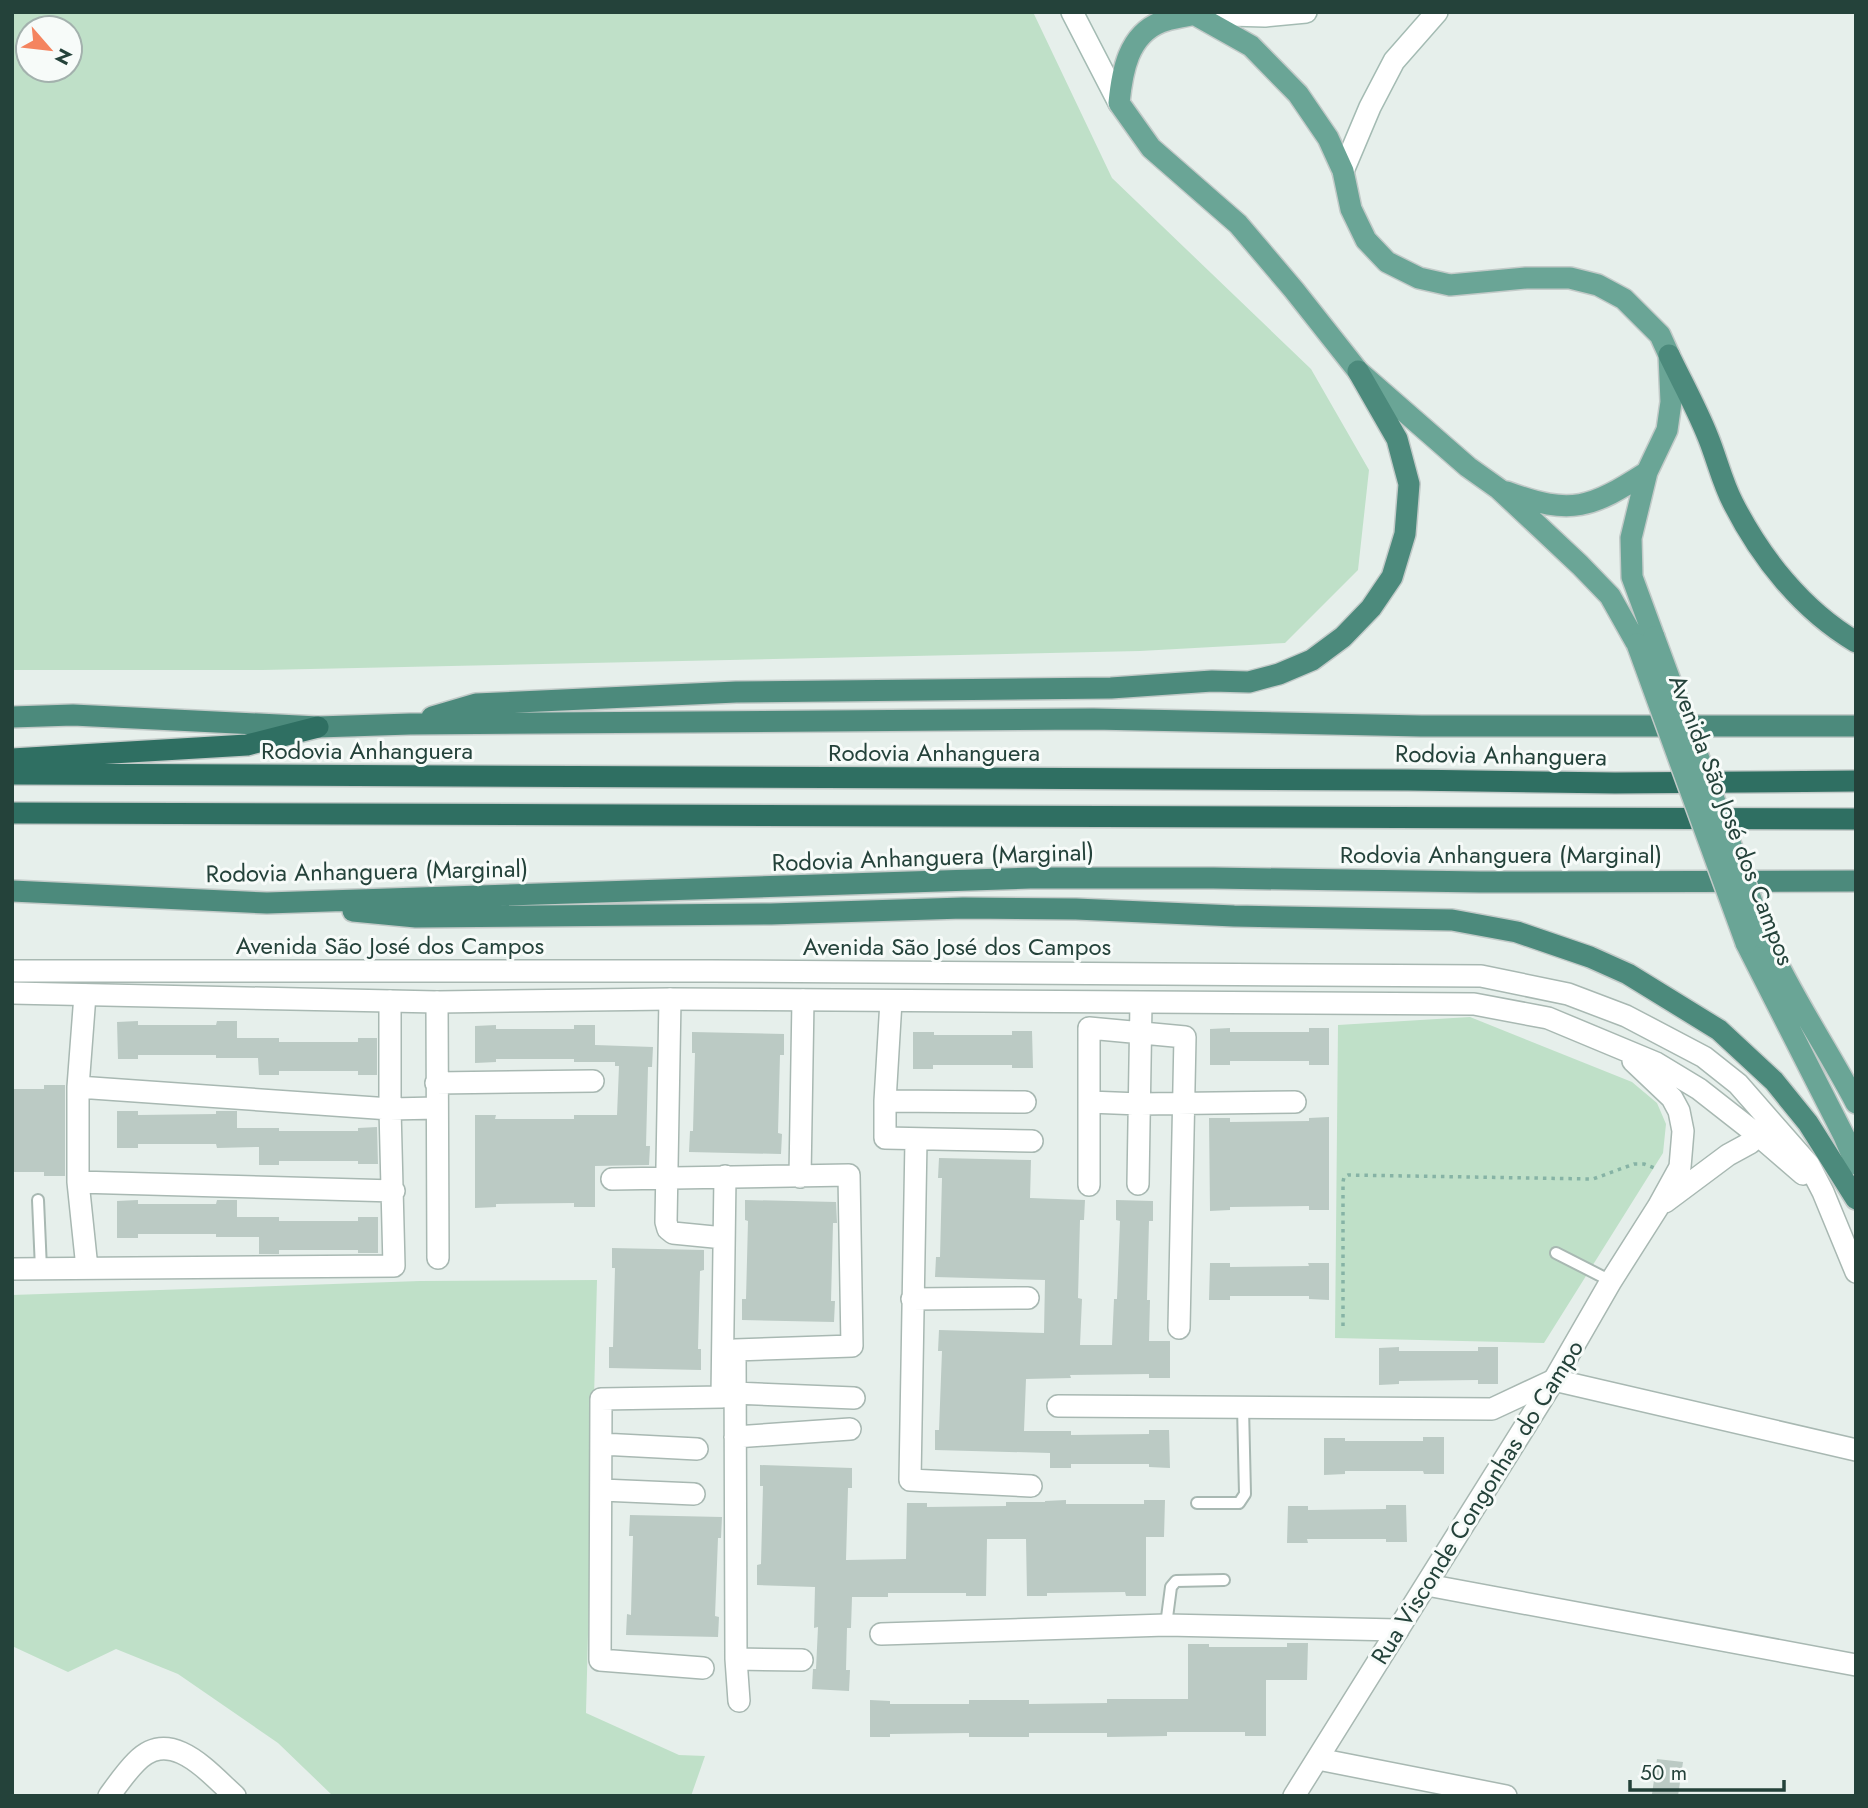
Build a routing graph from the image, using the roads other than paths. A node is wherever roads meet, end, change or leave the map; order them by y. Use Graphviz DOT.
graph roads {
  1 [pos="1072,12"];
  2 [pos="1306,12"];
  3 [pos="1437,12"];
  4 [pos="1192,13"];
  5 [pos="1119,103"];
  6 [pos="1343,172"];
  7 [pos="1669,355"];
  8 [pos="1358,370"];
  9 [pos="1647,472"];
  10 [pos="1499,489"];
  11 [pos="1646,641"];
  12 [pos="1856,642"];
  13 [pos="12,717"];
  14 [pos="410,724"];
  15 [pos="1856,726"];
  16 [pos="318,727"];
  17 [pos="12,759"];
  18 [pos="12,774"];
  19 [pos="1856,781"];
  20 [pos="12,813"];
  21 [pos="1856,818"];
  22 [pos="1856,881"];
  23 [pos="12,891"];
  24 [pos="267,903"];
  25 [pos="1756,942"];
  26 [pos="12,971"];
  27 [pos="12,993"];
  28 [pos="85,995"];
  29 [pos="670,999"];
  30 [pos="803,1000"];
  31 [pos="390,1001"];
  32 [pos="891,1001"];
  33 [pos="437,1002"];
  34 [pos="1141,1003"];
  35 [pos="1142,1031"];
  36 [pos="1615,1045"];
  37 [pos="593,1081"];
  38 [pos="436,1083"];
  39 [pos="78,1087"];
  40 [pos="885,1101"];
  41 [pos="1025,1101"];
  42 [pos="1089,1102"];
  43 [pos="1184,1102"];
  44 [pos="1295,1102"];
  45 [pos="1140,1104"];
  46 [pos="1856,1104"];
  47 [pos="437,1108"];
  48 [pos="390,1109"];
  49 [pos="1766,1129"];
  50 [pos="916,1140"];
  51 [pos="1032,1141"];
  52 [pos="1856,1164"];
  53 [pos="725,1176"];
  54 [pos="800,1177"];
  55 [pos="612,1179"];
  56 [pos="666,1179"];
  57 [pos="78,1182"];
  58 [pos="1138,1184"];
  59 [pos="1089,1185"];
  60 [pos="394,1191"];
  61 [pos="1856,1199"];
  62 [pos="38,1200"];
  63 [pos="1658,1207"];
  64 [pos="724,1238"];
  65 [pos="1556,1253"];
  66 [pos="438,1258"];
  67 [pos="87,1268"];
  68 [pos="12,1269"];
  69 [pos="41,1269"];
  70 [pos="1856,1272"];
  71 [pos="1611,1281"];
  72 [pos="1028,1298"];
  73 [pos="912,1299"];
  74 [pos="1179,1328"];
  75 [pos="1554,1380"];
  76 [pos="734,1393"];
  77 [pos="854,1398"];
  78 [pos="1058,1406"];
  79 [pos="1243,1407"];
  80 [pos="850,1429"];
  81 [pos="735,1437"];
  82 [pos="601,1444"];
  83 [pos="697,1449"];
  84 [pos="1856,1450"];
  85 [pos="1031,1486"];
  86 [pos="602,1490"];
  87 [pos="694,1494"];
  88 [pos="1197,1503"];
  89 [pos="1224,1580"];
  90 [pos="1427,1585"];
  91 [pos="1166,1625"];
  92 [pos="1398,1630"];
  93 [pos="881,1634"];
  94 [pos="736,1660"];
  95 [pos="802,1660"];
  96 [pos="1856,1665"];
  97 [pos="703,1668"];
  98 [pos="740,1701"];
  99 [pos="1318,1759"];
  100 [pos="108,1796"];
  101 [pos="235,1796"];
  102 [pos="1294,1796"];
  103 [pos="1506,1796"];
  1 -- 5 [label="street"];
  2 -- 4 [label="street"];
  3 -- 6 [label="street"];
  4 -- 5 [label="main road"];
  4 -- 6 [label="main road"];
  5 -- 8 [label="main road"];
  6 -- 7 [label="main road"];
  7 -- 9 [label="main road"];
  7 -- 12 [label="highway"];
  8 -- 10 [label="main road"];
  8 -- 14 [label="highway"];
  9 -- 10 [label="main road"];
  9 -- 11 [label="main road"];
  10 -- 11 [label="main road"];
  11 -- 25 [label="main road, Avenida São José dos Campos, bridge"];
  13 -- 16 [label="highway"];
  14 -- 15 [label="highway"];
  14 -- 16 [label="highway"];
  16 -- 17 [label="highway"];
  18 -- 19 [label="highway, Rodovia Anhanguera"];
  20 -- 21 [label="highway"];
  22 -- 24 [label="highway, Rodovia Anhanguera (Marginal)"];
  23 -- 24 [label="highway, Rodovia Anhanguera (Marginal)"];
  24 -- 61 [label="highway"];
  25 -- 46 [label="main road, Avenida São José dos Campos"];
  25 -- 52 [label="main road, Avenida São José dos Campos"];
  26 -- 49 [label="street, Avenida São José dos Campos"];
  27 -- 28 [label="street, Avenida São José dos Campos"];
  28 -- 31 [label="street, Avenida São José dos Campos"];
  28 -- 39 [label="street"];
  29 -- 30 [label="street, Avenida São José dos Campos"];
  29 -- 33 [label="street, Avenida São José dos Campos"];
  29 -- 56 [label="street"];
  30 -- 32 [label="street, Avenida São José dos Campos"];
  30 -- 54 [label="street"];
  31 -- 33 [label="street, Avenida São José dos Campos"];
  31 -- 48 [label="street"];
  32 -- 34 [label="street, Avenida São José dos Campos"];
  32 -- 40 [label="street"];
  33 -- 38 [label="street"];
  34 -- 35 [label="street"];
  34 -- 36 [label="street, Avenida São José dos Campos"];
  35 -- 42 [label="street"];
  35 -- 43 [label="street"];
  35 -- 45 [label="street"];
  36 -- 49 [label="street, Avenida São José dos Campos"];
  36 -- 63 [label="street, Rua Visconde Congonhas do Campo"];
  37 -- 38 [label="street"];
  38 -- 47 [label="street"];
  39 -- 48 [label="street"];
  39 -- 57 [label="street"];
  40 -- 41 [label="street"];
  40 -- 50 [label="street"];
  42 -- 45 [label="street"];
  42 -- 59 [label="street"];
  43 -- 44 [label="street"];
  43 -- 45 [label="street"];
  43 -- 74 [label="street"];
  45 -- 58 [label="street"];
  47 -- 48 [label="street"];
  47 -- 66 [label="street"];
  48 -- 60 [label="street"];
  49 -- 63 [label="street, Rua Visconde Congonhas do Campo"];
  49 -- 70 [label="street, Avenida São José dos Campos"];
  50 -- 51 [label="street"];
  50 -- 73 [label="street"];
  53 -- 54 [label="street"];
  53 -- 56 [label="street"];
  53 -- 64 [label="street"];
  54 -- 76 [label="street"];
  55 -- 56 [label="street"];
  56 -- 64 [label="street"];
  57 -- 60 [label="street"];
  57 -- 67 [label="street"];
  60 -- 67 [label="street"];
  62 -- 69 [label="lane"];
  63 -- 71 [label="street, Rua Visconde Congonhas do Campo"];
  64 -- 82 [label="street"];
  65 -- 71 [label="lane"];
  67 -- 69 [label="street"];
  68 -- 69 [label="street"];
  71 -- 75 [label="street, Rua Visconde Congonhas do Campo"];
  72 -- 73 [label="street"];
  73 -- 85 [label="street"];
  75 -- 79 [label="street"];
  75 -- 84 [label="street"];
  75 -- 90 [label="street, Rua Visconde Congonhas do Campo"];
  76 -- 77 [label="street"];
  76 -- 81 [label="street"];
  78 -- 79 [label="street"];
  79 -- 88 [label="lane"];
  80 -- 81 [label="street"];
  81 -- 94 [label="street"];
  82 -- 83 [label="street"];
  82 -- 86 [label="street"];
  86 -- 87 [label="street"];
  86 -- 97 [label="street"];
  89 -- 91 [label="lane"];
  90 -- 92 [label="street, Rua Visconde Congonhas do Campo"];
  90 -- 96 [label="street"];
  91 -- 92 [label="street"];
  91 -- 93 [label="street"];
  92 -- 99 [label="street, Rua Visconde Congonhas do Campo"];
  94 -- 95 [label="street"];
  94 -- 98 [label="street"];
  99 -- 102 [label="street, Rua Visconde Congonhas do Campo"];
  99 -- 103 [label="street"];
  100 -- 101 [label="street"];
}
